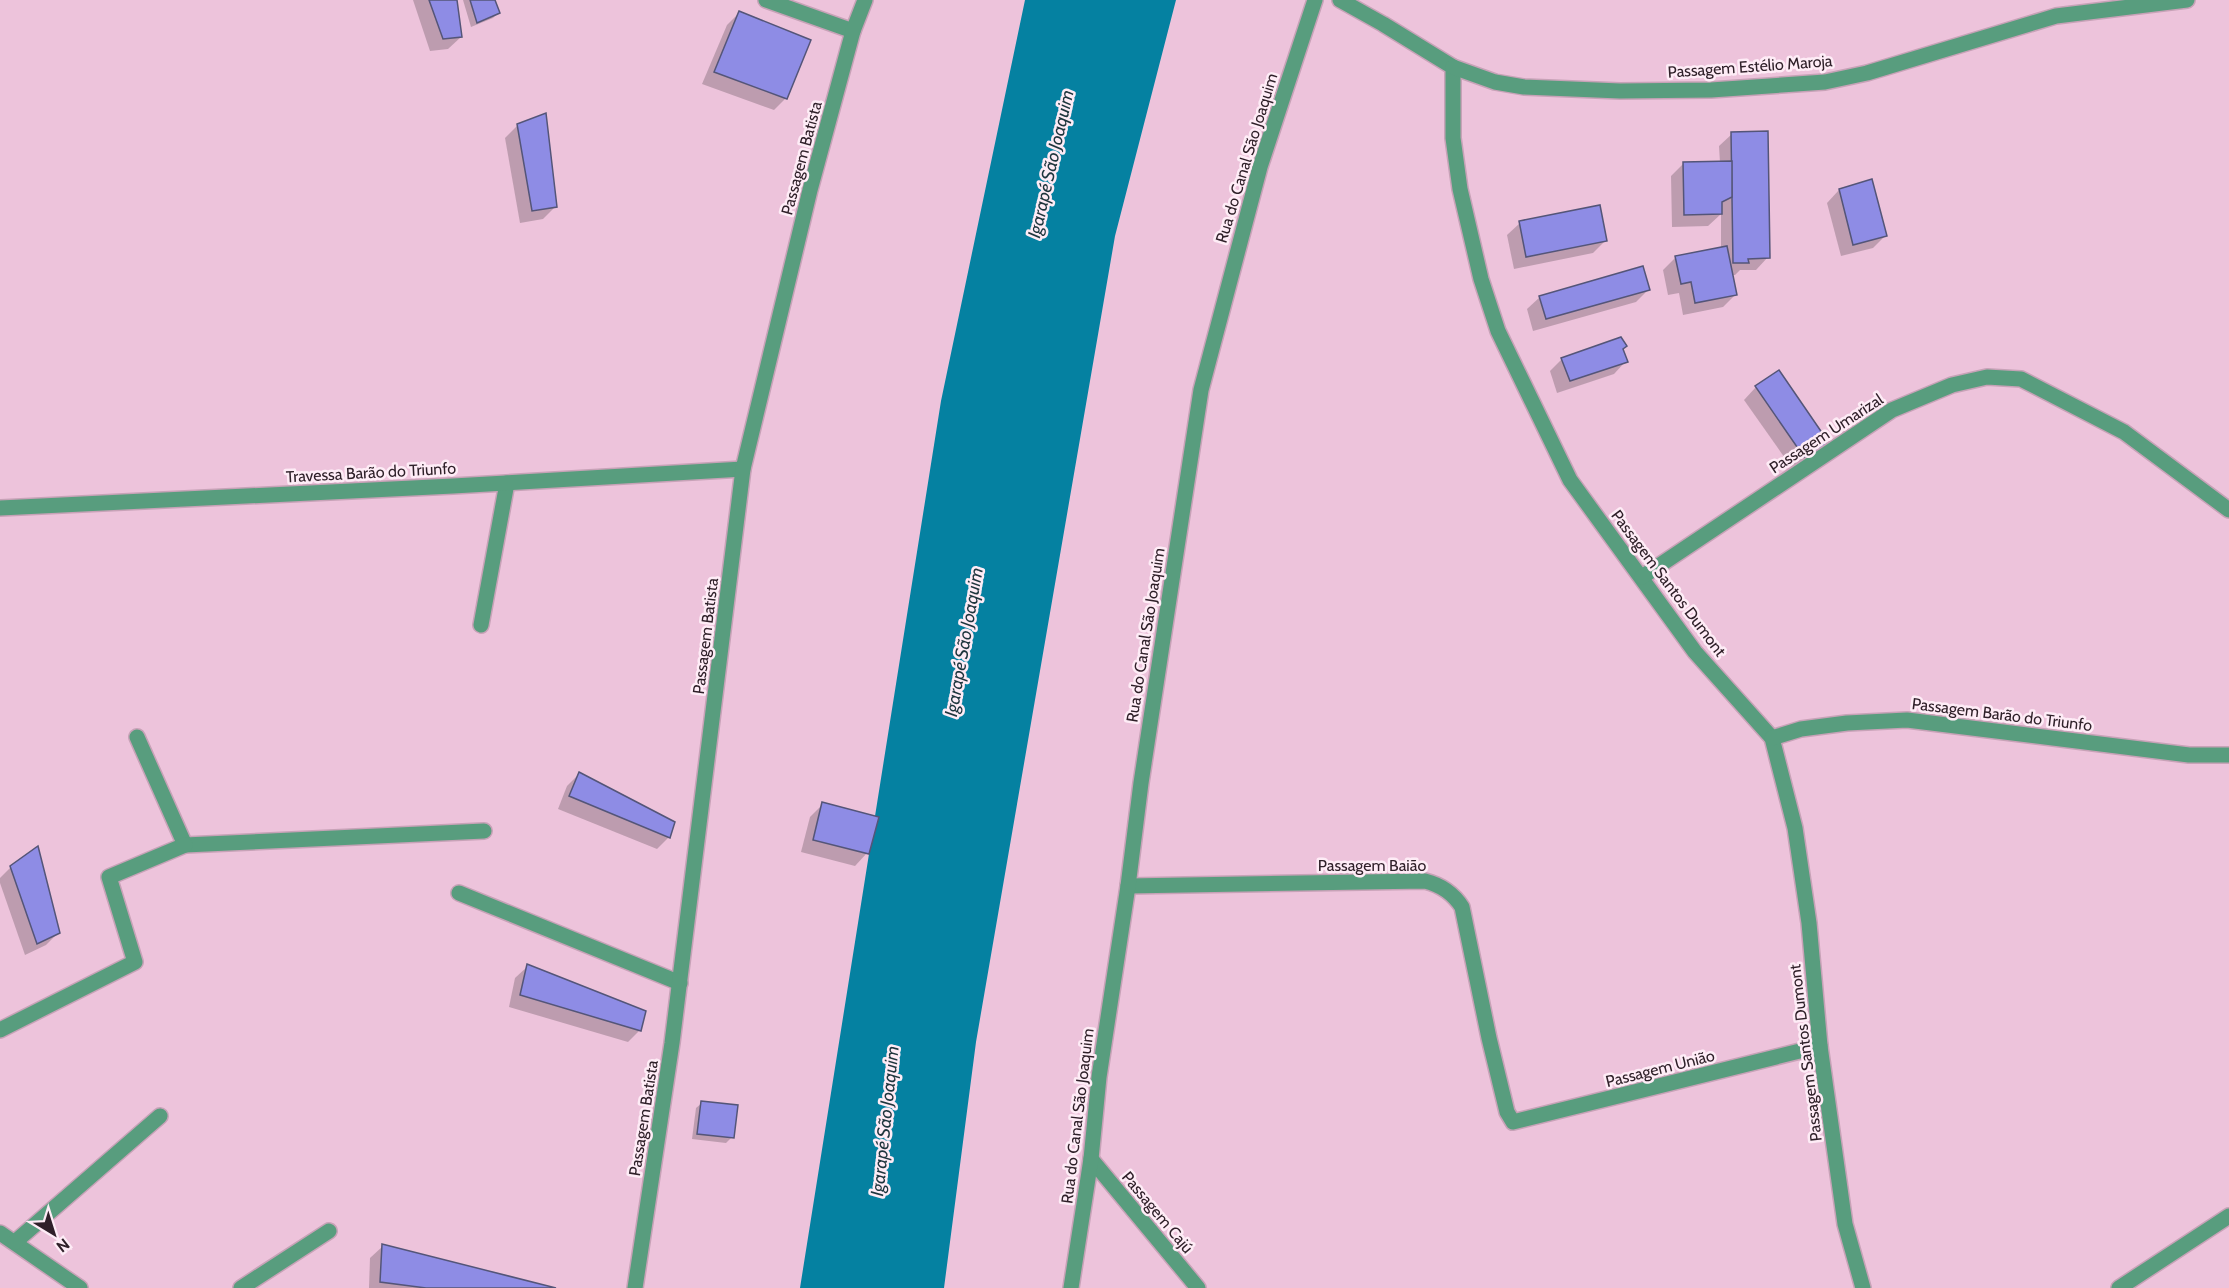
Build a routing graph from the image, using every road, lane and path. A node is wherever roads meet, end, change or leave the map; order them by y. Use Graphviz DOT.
graph roads {
  1 [pos="766,0"];
  2 [pos="865,0"];
  3 [pos="1315,0"];
  4 [pos="1340,0"];
  5 [pos="2187,0"];
  6 [pos="853,31"];
  7 [pos="1453,67"];
  8 [pos="743,468"];
  9 [pos="507,483"];
  10 [pos="0,508"];
  11 [pos="2229,510"];
  12 [pos="1642,577"];
  13 [pos="481,626"];
  14 [pos="137,737"];
  15 [pos="1772,738"];
  16 [pos="2229,755"];
  17 [pos="484,831"];
  18 [pos="185,845"];
  19 [pos="1128,886"];
  20 [pos="459,893"];
  21 [pos="680,983"];
  22 [pos="0,1030"];
  23 [pos="1820,1046"];
  24 [pos="160,1116"];
  25 [pos="1509,1118"];
  26 [pos="1091,1159"];
  27 [pos="2229,1216"];
  28 [pos="329,1231"];
  29 [pos="0,1233"];
  30 [pos="15,1242"];
  31 [pos="80,1288"];
  32 [pos="241,1288"];
  33 [pos="635,1288"];
  34 [pos="1071,1288"];
  35 [pos="1198,1288"];
  36 [pos="1863,1288"];
  37 [pos="2119,1288"];
  1 -- 6 [label="street"];
  2 -- 6 [label="street, Passagem Batista"];
  3 -- 19 [label="street, Rua do Canal São Joaquim"];
  4 -- 7 [label="street"];
  5 -- 7 [label="street, Passagem Estélio Maroja"];
  6 -- 8 [label="street, Passagem Batista"];
  7 -- 12 [label="street, Passagem Santos Dumont"];
  8 -- 9 [label="street, Travessa Barão do Triunfo"];
  8 -- 21 [label="street, Passagem Batista"];
  9 -- 10 [label="street, Travessa Barão do Triunfo"];
  9 -- 13 [label="street"];
  11 -- 12 [label="street, Passagem Umarizal"];
  12 -- 15 [label="street, Passagem Santos Dumont"];
  14 -- 18 [label="street"];
  15 -- 16 [label="street, Passagem Barão do Triunfo"];
  15 -- 23 [label="street, Passagem Santos Dumont"];
  17 -- 18 [label="street"];
  18 -- 22 [label="street"];
  19 -- 25 [label="street, Passagem Baião"];
  19 -- 26 [label="street, Rua do Canal São Joaquim"];
  20 -- 21 [label="street"];
  21 -- 33 [label="street, Passagem Batista"];
  23 -- 25 [label="street, Passagem União"];
  23 -- 36 [label="street, Passagem Santos Dumont"];
  24 -- 30 [label="street"];
  26 -- 34 [label="street, Rua do Canal São Joaquim"];
  26 -- 35 [label="street, Passagem Cajú"];
  27 -- 37 [label="street"];
  28 -- 32 [label="street"];
  29 -- 30 [label="street"];
  30 -- 31 [label="street"];
}
